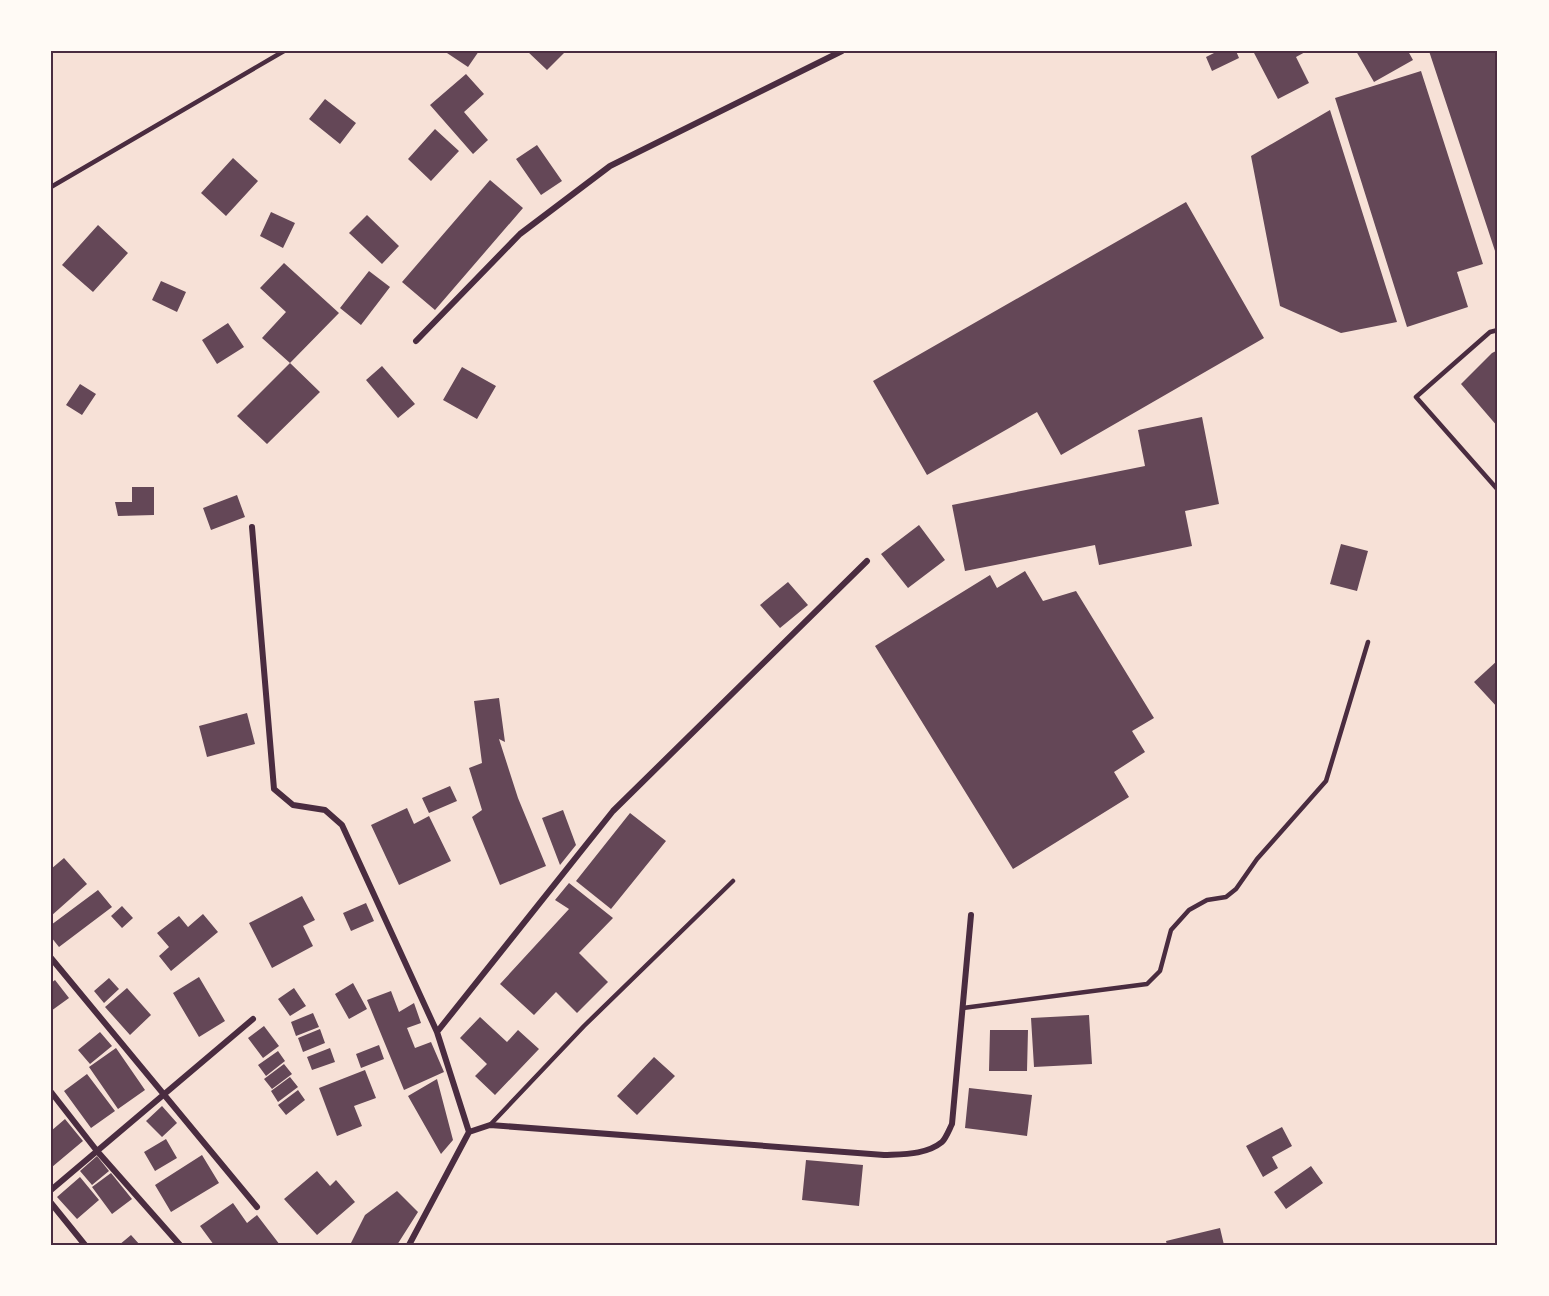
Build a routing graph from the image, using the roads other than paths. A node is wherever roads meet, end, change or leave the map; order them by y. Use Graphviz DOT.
graph roads {
  1 [pos="284,51"];
  2 [pos="842,51"];
  3 [pos="51,187"];
  4 [pos="1498,330"];
  5 [pos="416,341"];
  6 [pos="1498,490"];
  7 [pos="252,527"];
  8 [pos="867,561"];
  9 [pos="1368,642"];
  10 [pos="733,881"];
  11 [pos="971,915"];
  12 [pos="51,958"];
  13 [pos="963,1008"];
  14 [pos="253,1019"];
  15 [pos="437,1032"];
  16 [pos="51,1092"];
  17 [pos="164,1094"];
  18 [pos="490,1125"];
  19 [pos="469,1132"];
  20 [pos="97,1151"];
  21 [pos="51,1190"];
  22 [pos="51,1203"];
  23 [pos="257,1207"];
  24 [pos="86,1245"];
  25 [pos="180,1245"];
  26 [pos="409,1245"];
  1 -- 3 [label="lane"];
  2 -- 5 [label="street"];
  4 -- 6 [label="lane"];
  7 -- 15 [label="street"];
  8 -- 15 [label="street"];
  9 -- 13 [label="lane"];
  10 -- 18 [label="lane"];
  11 -- 13 [label="street"];
  12 -- 17 [label="street"];
  13 -- 18 [label="street"];
  14 -- 17 [label="street"];
  15 -- 19 [label="street"];
  16 -- 20 [label="street"];
  17 -- 20 [label="street"];
  17 -- 23 [label="street"];
  18 -- 19 [label="street"];
  19 -- 26 [label="street"];
  20 -- 21 [label="street"];
  20 -- 25 [label="street"];
  22 -- 24 [label="street"];
}
